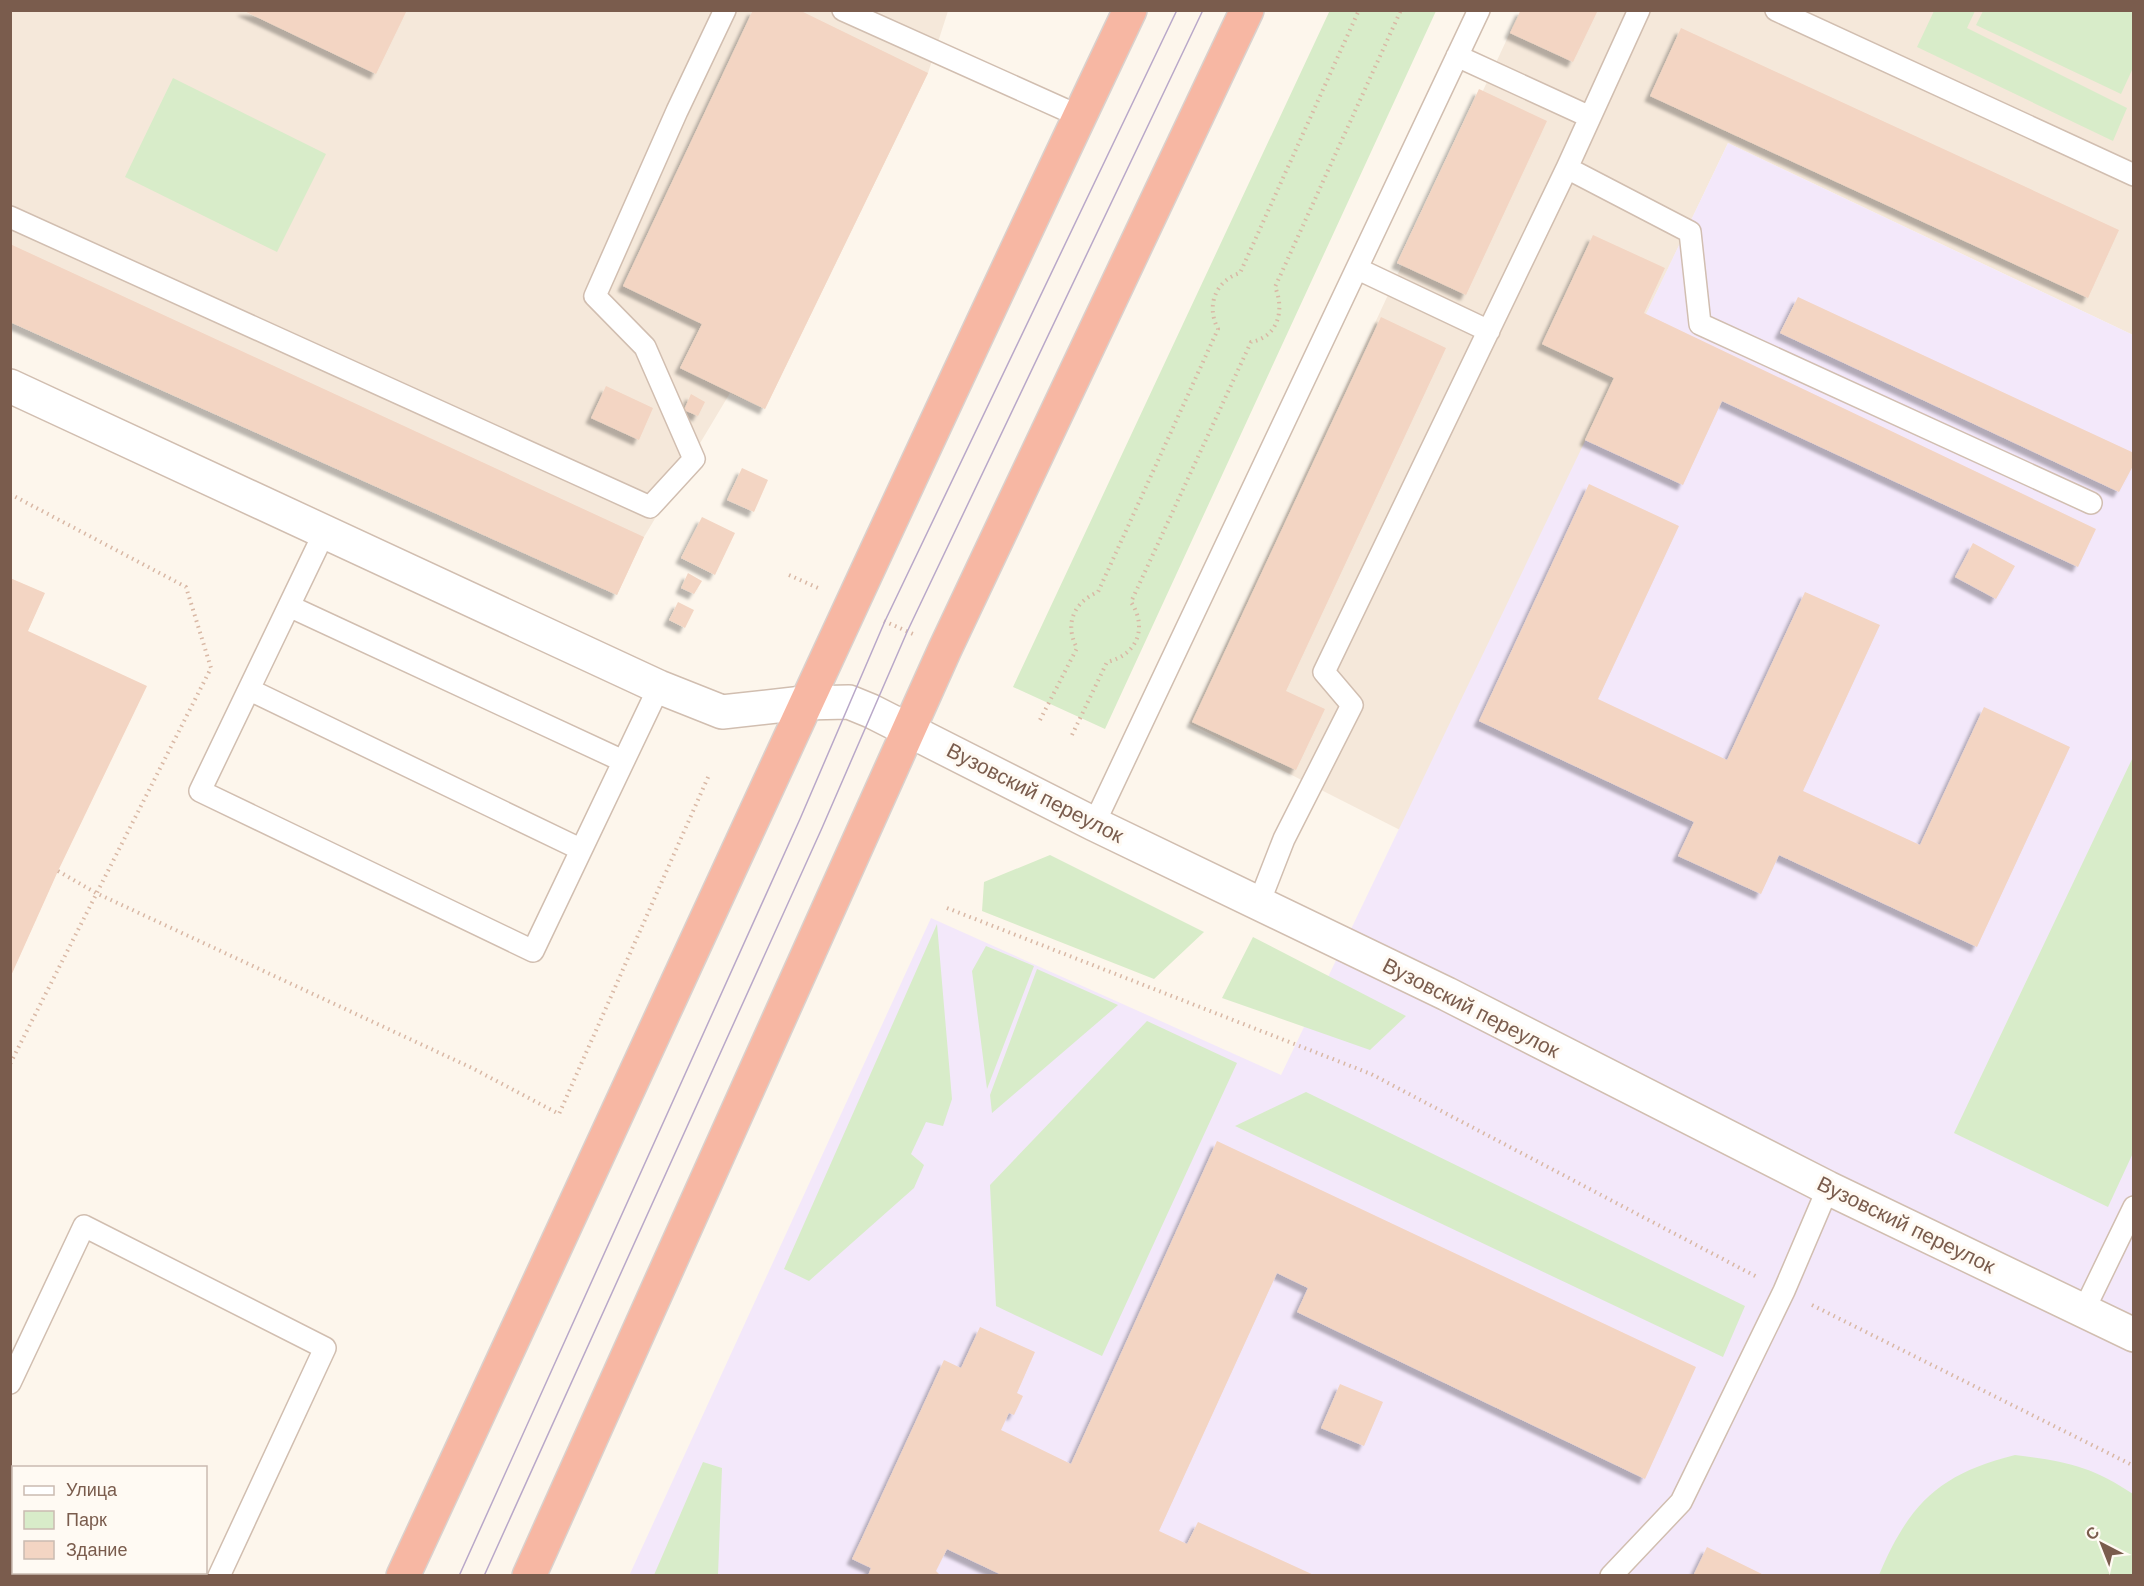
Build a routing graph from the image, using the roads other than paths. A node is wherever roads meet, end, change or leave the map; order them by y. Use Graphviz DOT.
graph roads {
  1 [pos="725,10"];
  2 [pos="843,10"];
  3 [pos="1130,10"];
  4 [pos="1247,10"];
  5 [pos="1479,10"];
  6 [pos="1639,10"];
  7 [pos="1776,10"];
  8 [pos="1457,56"];
  9 [pos="1079,116"];
  10 [pos="1590,117"];
  11 [pos="1567,168"];
  12 [pos="2133,175"];
  13 [pos="10,217"];
  14 [pos="1358,269"];
  15 [pos="1489,331"];
  16 [pos="10,386"];
  17 [pos="2091,503"];
  18 [pos="324,533"];
  19 [pos="289,606"];
  20 [pos="659,687"];
  21 [pos="250,690"];
  22 [pos="803,703"];
  23 [pos="910,730"];
  24 [pos="623,761"];
  25 [pos="1094,824"];
  26 [pos="580,849"];
  27 [pos="1259,903"];
  28 [pos="1828,1188"];
  29 [pos="2133,1207"];
  30 [pos="2084,1310"];
  31 [pos="2133,1335"];
  32 [pos="10,1383"];
  33 [pos="219,1575"];
  34 [pos="403,1575"];
  35 [pos="529,1575"];
  36 [pos="1611,1575"];
  1 -- 13 [label="lane"];
  2 -- 9 [label="lane"];
  3 -- 9 [label="highway"];
  4 -- 23 [label="highway"];
  5 -- 8 [label="lane"];
  6 -- 10 [label="lane"];
  7 -- 12 [label="lane"];
  8 -- 10 [label="lane"];
  8 -- 14 [label="lane"];
  9 -- 22 [label="highway"];
  10 -- 11 [label="lane"];
  11 -- 15 [label="lane"];
  11 -- 17 [label="lane"];
  14 -- 15 [label="lane"];
  14 -- 25 [label="lane"];
  15 -- 27 [label="lane"];
  16 -- 18 [label="street, Вузовский переулок"];
  18 -- 19 [label="lane"];
  18 -- 20 [label="street, Вузовский переулок"];
  19 -- 21 [label="lane"];
  19 -- 24 [label="lane"];
  20 -- 22 [label="street, Вузовский переулок"];
  20 -- 24 [label="lane"];
  21 -- 26 [label="lane"];
  21 -- 26 [label="lane"];
  22 -- 23 [label="street, Вузовский переулок"];
  22 -- 34 [label="highway"];
  23 -- 25 [label="street, Вузовский переулок"];
  23 -- 35 [label="highway"];
  24 -- 26 [label="lane"];
  25 -- 27 [label="street, Вузовский переулок"];
  27 -- 28 [label="street, Вузовский переулок"];
  28 -- 30 [label="street, Вузовский переулок"];
  28 -- 36 [label="lane"];
  29 -- 30 [label="lane"];
  30 -- 31 [label="street, Вузовский переулок"];
  32 -- 33 [label="lane"];
}
